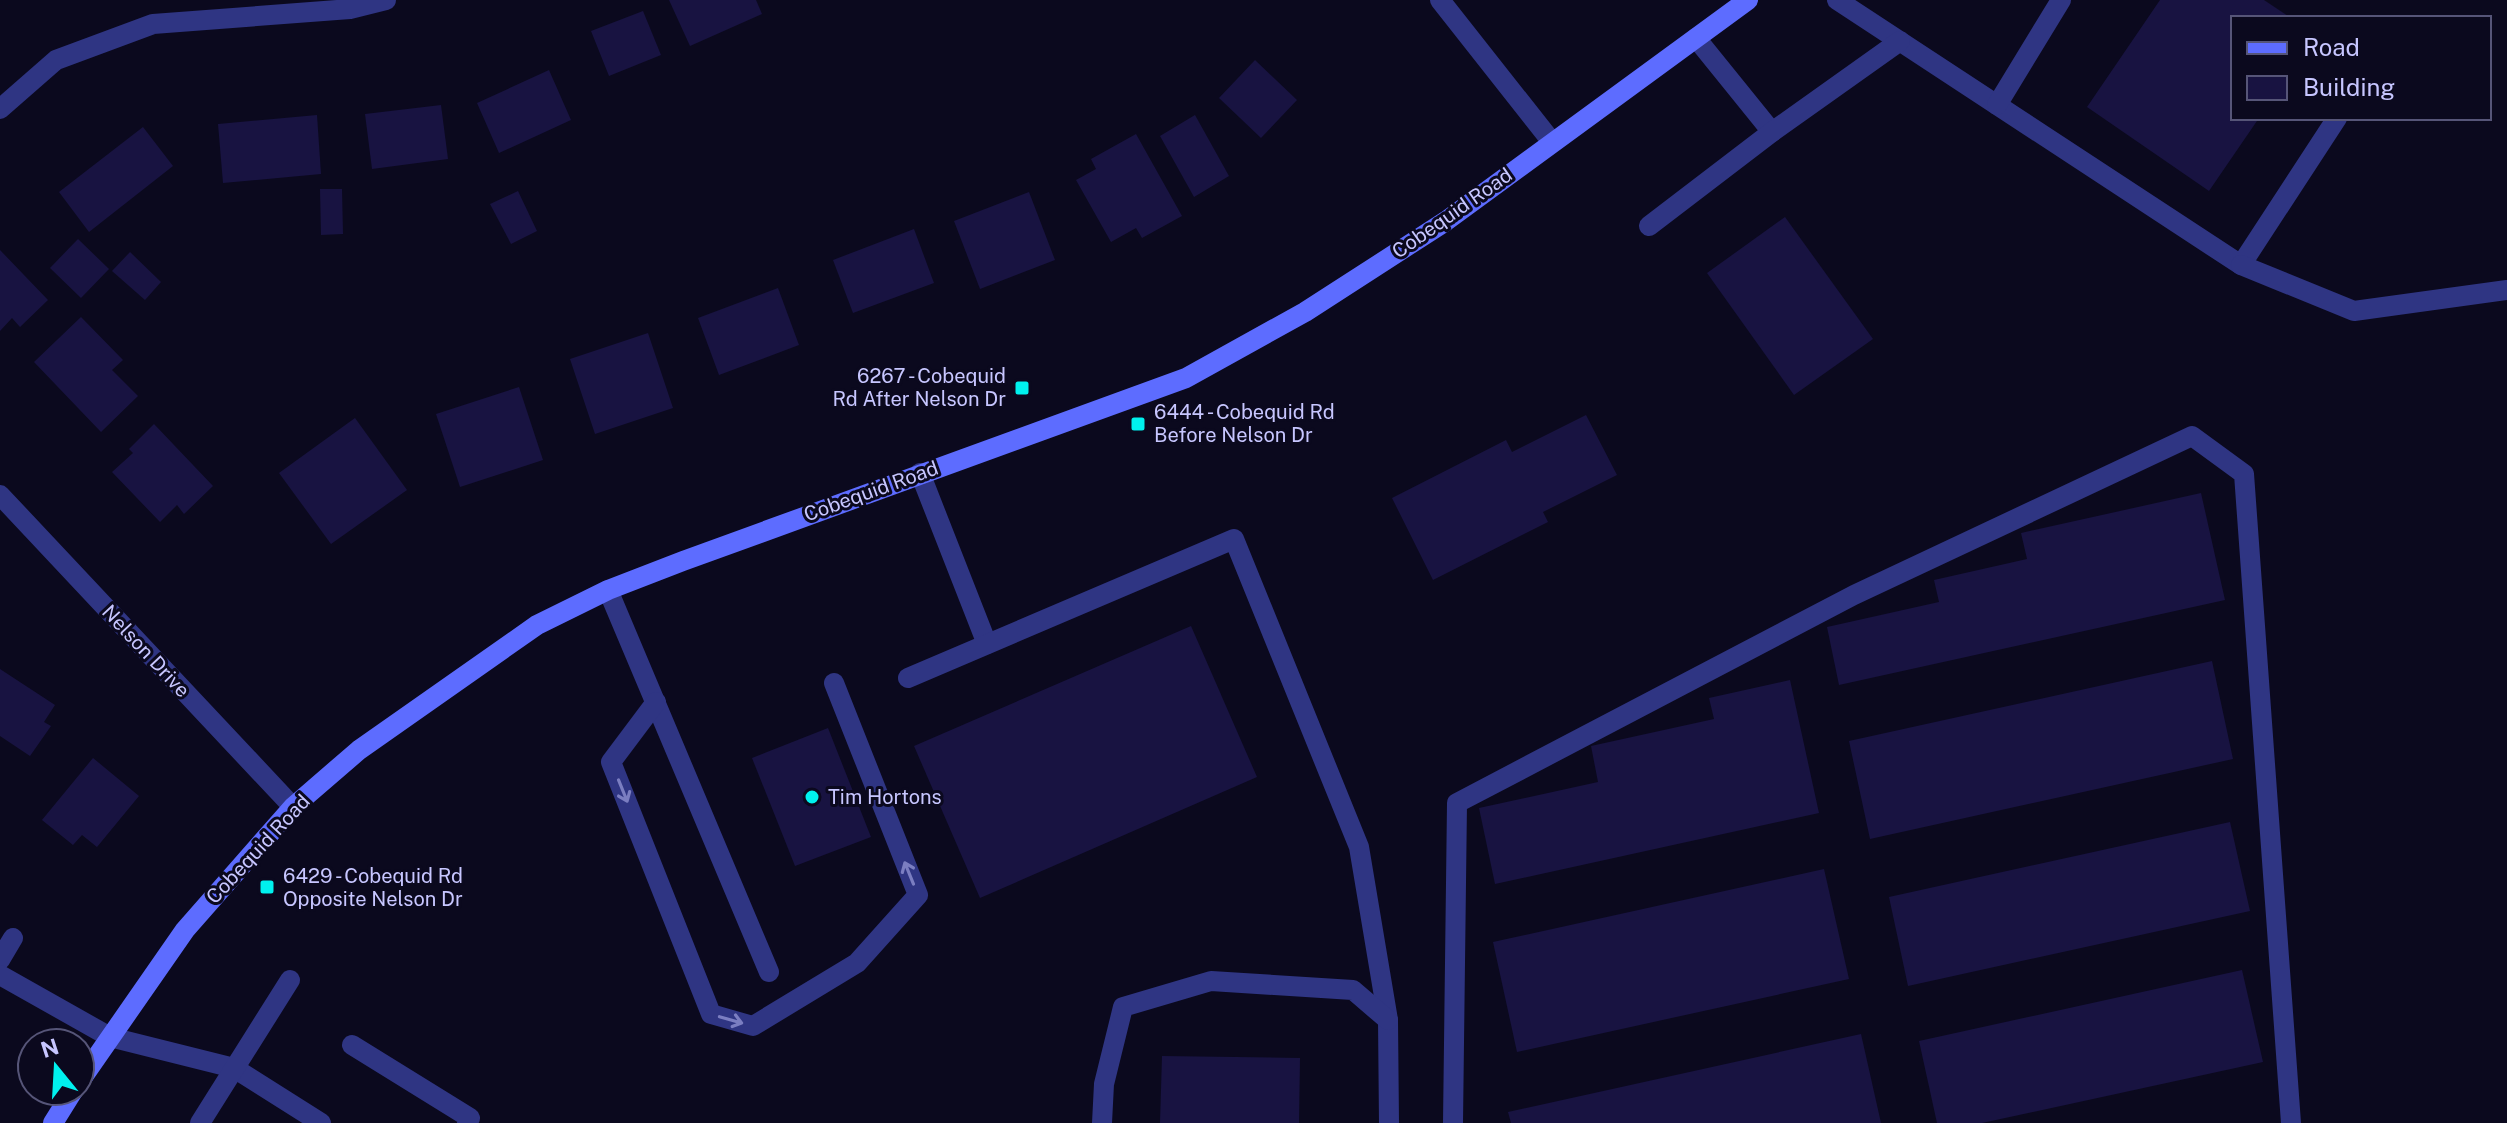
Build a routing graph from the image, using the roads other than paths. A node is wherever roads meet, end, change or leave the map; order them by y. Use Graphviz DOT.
graph roads {
  1 [pos="386,0"];
  2 [pos="1440,0"];
  3 [pos="1748,0"];
  4 [pos="1837,0"];
  5 [pos="2061,0"];
  6 [pos="1696,38"];
  7 [pos="1900,41"];
  8 [pos="1997,105"];
  9 [pos="0,109"];
  10 [pos="2336,120"];
  11 [pos="1772,132"];
  12 [pos="1552,142"];
  13 [pos="1649,226"];
  14 [pos="2241,265"];
  15 [pos="2507,290"];
  16 [pos="920,473"];
  17 [pos="0,495"];
  18 [pos="608,590"];
  19 [pos="987,644"];
  20 [pos="908,678"];
  21 [pos="834,683"];
  22 [pos="656,702"];
  23 [pos="293,807"];
  24 [pos="13,938"];
  25 [pos="0,960"];
  26 [pos="769,972"];
  27 [pos="0,975"];
  28 [pos="290,980"];
  29 [pos="1388,1020"];
  30 [pos="110,1037"];
  31 [pos="352,1045"];
  32 [pos="96,1058"];
  33 [pos="234,1068"];
  34 [pos="471,1121"];
  35 [pos="200,1123"];
  36 [pos="321,1123"];
  37 [pos="1102,1123"];
  38 [pos="1389,1123"];
  39 [pos="1453,1123"];
  40 [pos="2291,1123"];
  1 -- 9 [label="street"];
  2 -- 12 [label="street"];
  3 -- 6 [label="main road, Cobequid Road"];
  4 -- 7 [label="street"];
  5 -- 8 [label="street"];
  6 -- 11 [label="street"];
  6 -- 12 [label="main road, Cobequid Road"];
  7 -- 8 [label="street"];
  7 -- 11 [label="street"];
  8 -- 14 [label="street"];
  10 -- 14 [label="street"];
  11 -- 13 [label="street"];
  12 -- 16 [label="main road, Cobequid Road"];
  14 -- 15 [label="street"];
  16 -- 18 [label="main road, Cobequid Road"];
  16 -- 19 [label="street"];
  17 -- 23 [label="street, Nelson Drive"];
  18 -- 22 [label="street"];
  18 -- 23 [label="main road, Cobequid Road"];
  19 -- 20 [label="street"];
  19 -- 29 [label="street"];
  22 -- 21 [label="street, one-way"];
  22 -- 26 [label="street"];
  23 -- 30 [label="main road, Cobequid Road"];
  24 -- 25 [label="street"];
  27 -- 30 [label="street"];
  28 -- 33 [label="street"];
  29 -- 37 [label="street"];
  29 -- 38 [label="street"];
  30 -- 32 [label="main road, Cobequid Road"];
  30 -- 33 [label="street"];
  31 -- 34 [label="street"];
  33 -- 35 [label="street"];
  33 -- 36 [label="street"];
  39 -- 40 [label="street"];
}
